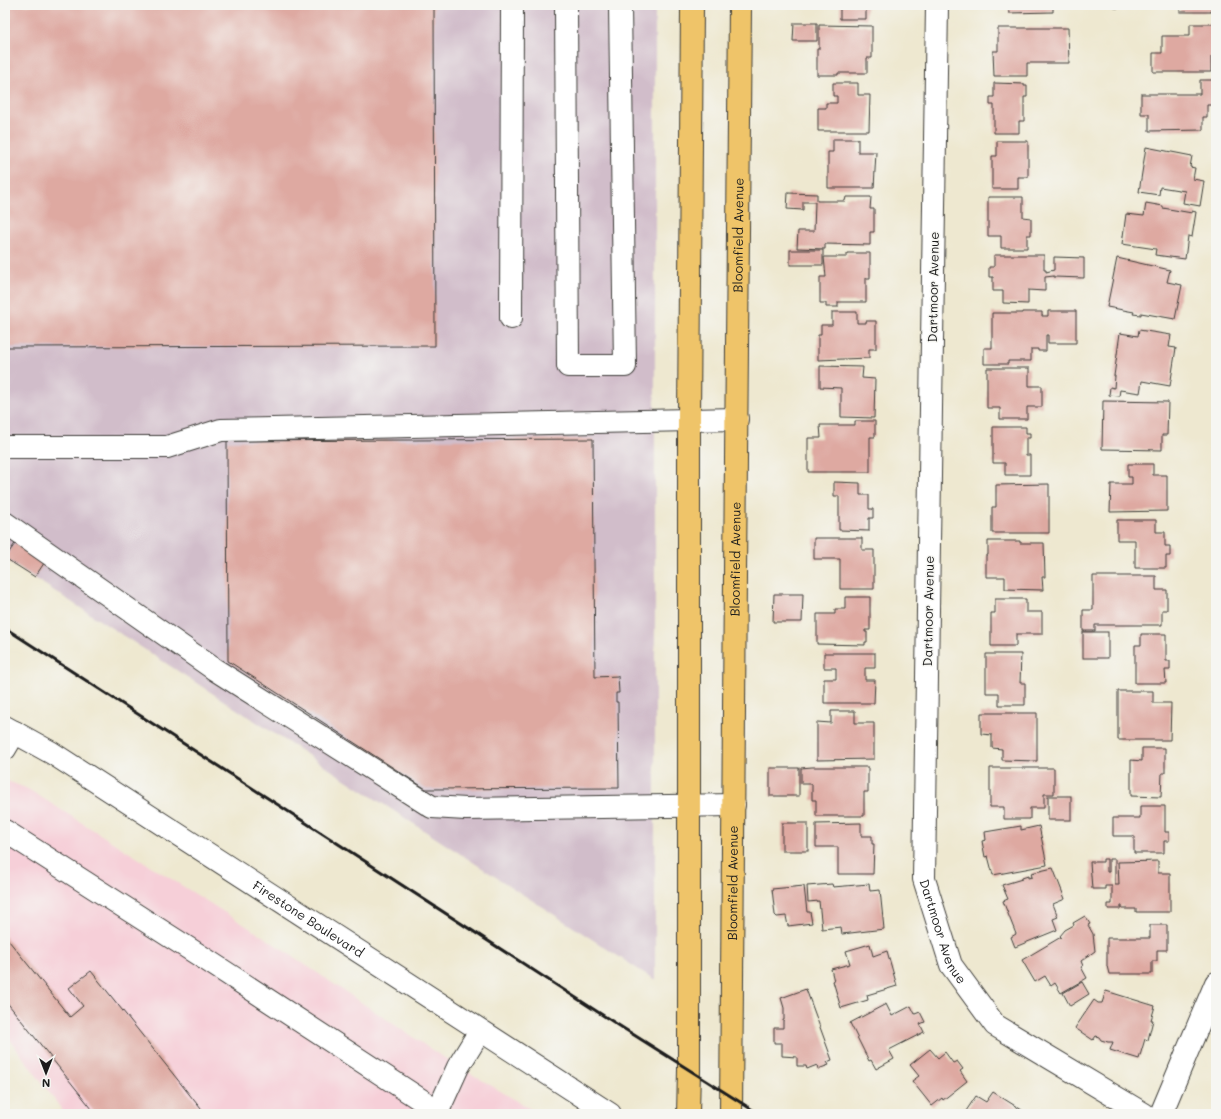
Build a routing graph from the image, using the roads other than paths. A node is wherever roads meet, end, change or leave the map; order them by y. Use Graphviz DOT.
graph roads {
  1 [pos="512,5"];
  2 [pos="566,5"];
  3 [pos="620,5"];
  4 [pos="692,5"];
  5 [pos="740,5"];
  6 [pos="937,5"];
  7 [pos="511,318"];
  8 [pos="689,419"];
  9 [pos="737,419"];
  10 [pos="5,447"];
  11 [pos="5,523"];
  12 [pos="8,736"];
  13 [pos="690,805"];
  14 [pos="734,805"];
  15 [pos="5,831"];
  16 [pos="1216,983"];
  17 [pos="480,1031"];
  18 [pos="438,1113"];
  19 [pos="610,1114"];
  20 [pos="688,1114"];
  21 [pos="731,1114"];
  22 [pos="1144,1114"];
  23 [pos="1161,1114"];
  1 -- 7 [label="street"];
  2 -- 3 [label="street"];
  4 -- 8 [label="main road"];
  5 -- 9 [label="main road, Bloomfield Avenue"];
  6 -- 22 [label="street, Dartmoor Avenue"];
  8 -- 9 [label="street"];
  8 -- 10 [label="street"];
  8 -- 13 [label="main road"];
  9 -- 14 [label="main road, Bloomfield Avenue"];
  11 -- 13 [label="street"];
  12 -- 17 [label="street, Firestone Boulevard"];
  13 -- 14 [label="street"];
  13 -- 20 [label="main road"];
  14 -- 21 [label="main road, Bloomfield Avenue"];
  15 -- 18 [label="street"];
  16 -- 23 [label="street"];
  17 -- 18 [label="street"];
  17 -- 19 [label="street, Firestone Boulevard"];
}
